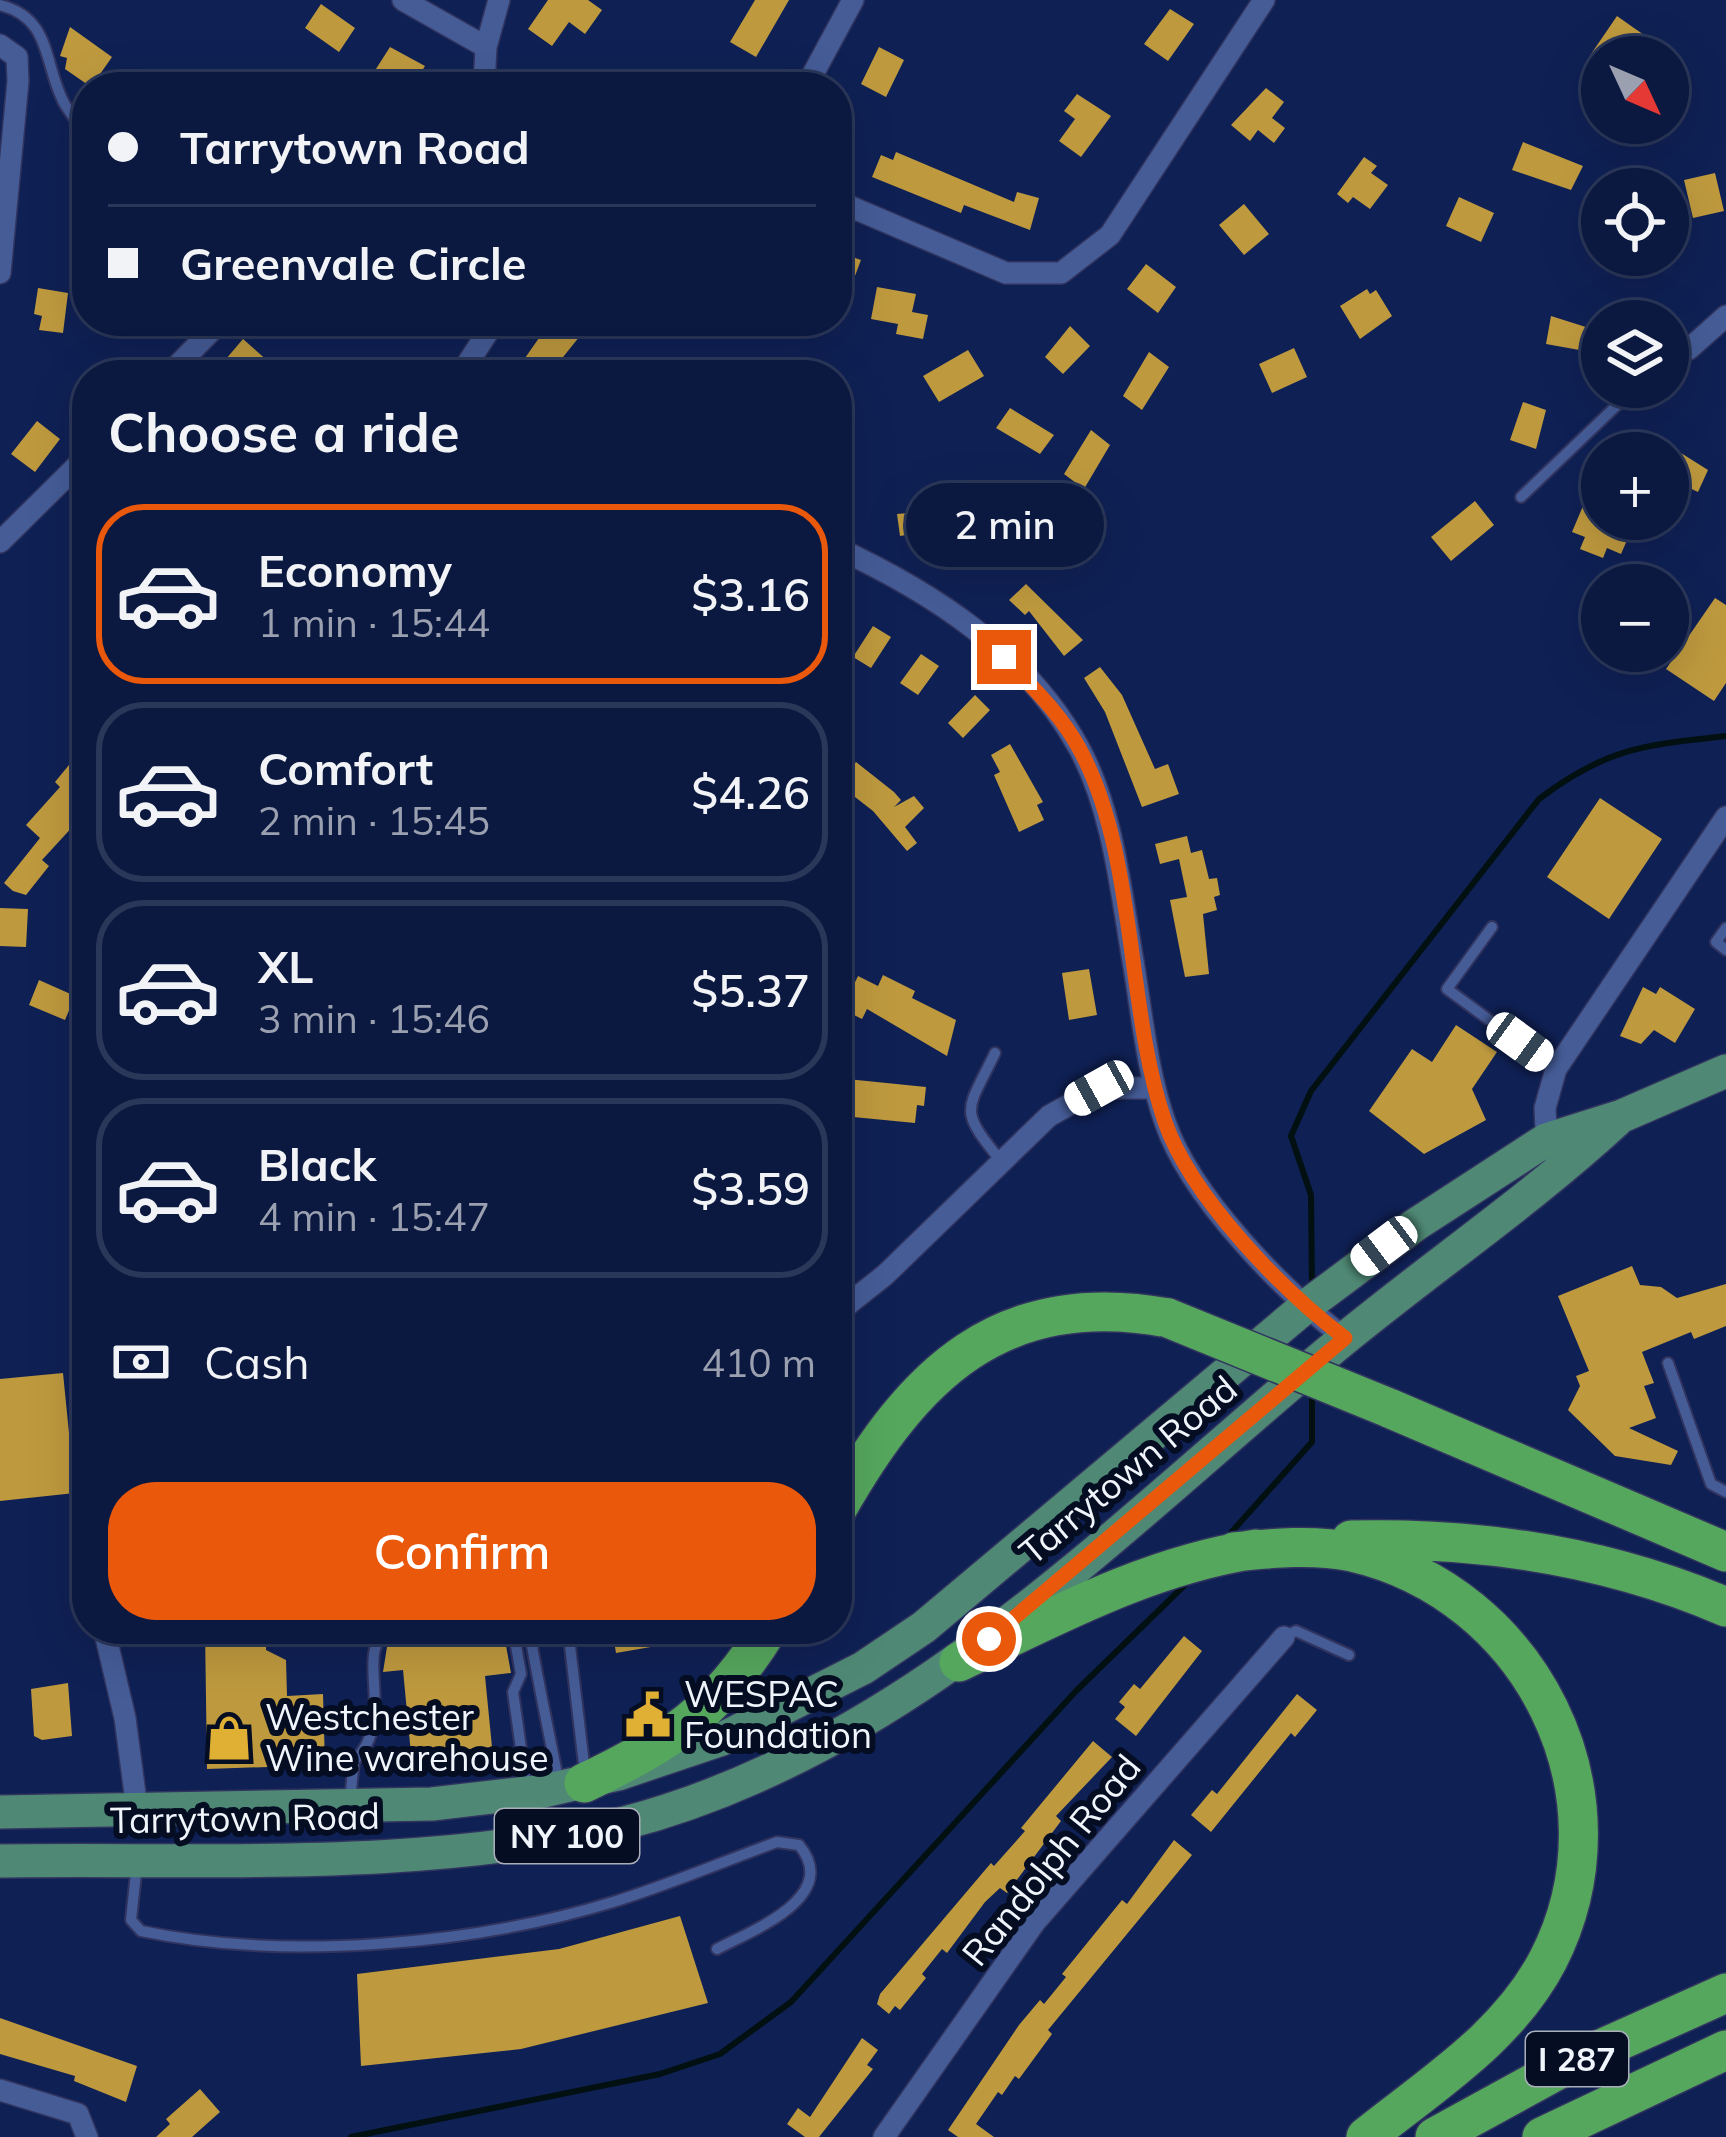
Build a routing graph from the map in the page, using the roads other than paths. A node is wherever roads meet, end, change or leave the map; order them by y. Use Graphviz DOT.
graph roads {
  1 [pos="403,0"];
  2 [pos="500,0"];
  3 [pos="853,0"];
  4 [pos="1264,0"];
  5 [pos="0,5"];
  6 [pos="0,45"];
  7 [pos="486,47"];
  8 [pos="485,72"];
  9 [pos="814,72"];
  10 [pos="72,113"];
  11 [pos="852,207"];
  12 [pos="0,273"];
  13 [pos="1726,316"];
  14 [pos="206,336"];
  15 [pos="1689,349"];
  16 [pos="183,360"];
  17 [pos="1614,408"];
  18 [pos="72,471"];
  19 [pos="1521,497"];
  20 [pos="0,542"];
  21 [pos="852,555"];
  22 [pos="1726,817"];
  23 [pos="1492,927"];
  24 [pos="1726,928"];
  25 [pos="1726,950"];
  26 [pos="995,1053"];
  27 [pos="1556,1069"];
  28 [pos="1725,1075"];
  29 [pos="1155,1088"];
  30 [pos="1622,1116"];
  31 [pos="1546,1140"];
  32 [pos="1001,1162"];
  33 [pos="1549,1180"];
  34 [pos="852,1301"];
  35 [pos="1305,1307"];
  36 [pos="1345,1338"];
  37 [pos="1668,1363"];
  38 [pos="852,1485"];
  39 [pos="1726,1492"];
  40 [pos="1234,1552"];
  41 [pos="1726,1552"];
  42 [pos="1726,1607"];
  43 [pos="1284,1637"];
  44 [pos="107,1644"];
  45 [pos="376,1644"];
  46 [pos="516,1644"];
  47 [pos="532,1644"];
  48 [pos="570,1644"];
  49 [pos="758,1644"];
  50 [pos="1348,1654"];
  51 [pos="958,1662"];
  52 [pos="579,1732"];
  53 [pos="555,1742"];
  54 [pos="557,1788"];
  55 [pos="350,1806"];
  56 [pos="137,1810"];
  57 [pos="0,1812"];
  58 [pos="137,1859"];
  59 [pos="0,1861"];
  60 [pos="717,1949"];
  61 [pos="1726,1993"];
  62 [pos="1726,2050"];
  63 [pos="1726,2074"];
  64 [pos="0,2090"];
  65 [pos="87,2137"];
  66 [pos="884,2137"];
  67 [pos="1366,2137"];
  68 [pos="1435,2137"];
  69 [pos="1545,2137"];
  1 -- 7 [label="street"];
  2 -- 7 [label="street"];
  3 -- 9 [label="street"];
  4 -- 11 [label="street"];
  5 -- 10 [label="lane"];
  6 -- 12 [label="street"];
  7 -- 8 [label="street"];
  13 -- 15 [label="street"];
  14 -- 16 [label="street"];
  17 -- 19 [label="lane"];
  18 -- 20 [label="street"];
  21 -- 29 [label="street"];
  22 -- 27 [label="street"];
  23 -- 27 [label="lane"];
  24 -- 25 [label="lane"];
  26 -- 32 [label="lane"];
  27 -- 31 [label="street"];
  28 -- 30 [label="main road, Tarrytown Road / NY 100"];
  29 -- 32 [label="street"];
  29 -- 35 [label="street"];
  30 -- 31 [label="main road, Tarrytown Road / NY 100"];
  30 -- 33 [label="main road, Tarrytown Road / NY 100"];
  31 -- 33 [label="street"];
  31 -- 35 [label="main road, Tarrytown Road / NY 100"];
  32 -- 34 [label="street"];
  33 -- 36 [label="main road, Tarrytown Road / NY 100"];
  35 -- 36 [label="street"];
  35 -- 54 [label="main road, Tarrytown Road / NY 100"];
  36 -- 51 [label="main road, Tarrytown Road / NY 100"];
  37 -- 39 [label="lane"];
  38 -- 41 [label="highway, bridge"];
  40 -- 42 [label="highway"];
  40 -- 51 [label="highway"];
  40 -- 67 [label="highway"];
  43 -- 50 [label="lane"];
  43 -- 66 [label="street, Randolph Road"];
  44 -- 56 [label="street"];
  45 -- 55 [label="lane"];
  46 -- 54 [label="lane"];
  47 -- 53 [label="lane"];
  48 -- 52 [label="lane"];
  49 -- 54 [label="highway"];
  51 -- 58 [label="main road, Tarrytown Road / NY 100"];
  52 -- 53 [label="lane"];
  52 -- 54 [label="lane"];
  53 -- 54 [label="lane"];
  54 -- 55 [label="main road, Tarrytown Road / NY 100"];
  55 -- 56 [label="main road, Tarrytown Road / NY 100"];
  56 -- 57 [label="main road, Tarrytown Road / NY 100"];
  56 -- 58 [label="main road"];
  58 -- 59 [label="main road, Tarrytown Road / NY 100"];
  58 -- 60 [label="lane"];
  61 -- 68 [label="highway, I 287"];
  62 -- 69 [label="highway, I 287"];
  63 -- 69 [label="highway"];
  64 -- 65 [label="street"];
}
